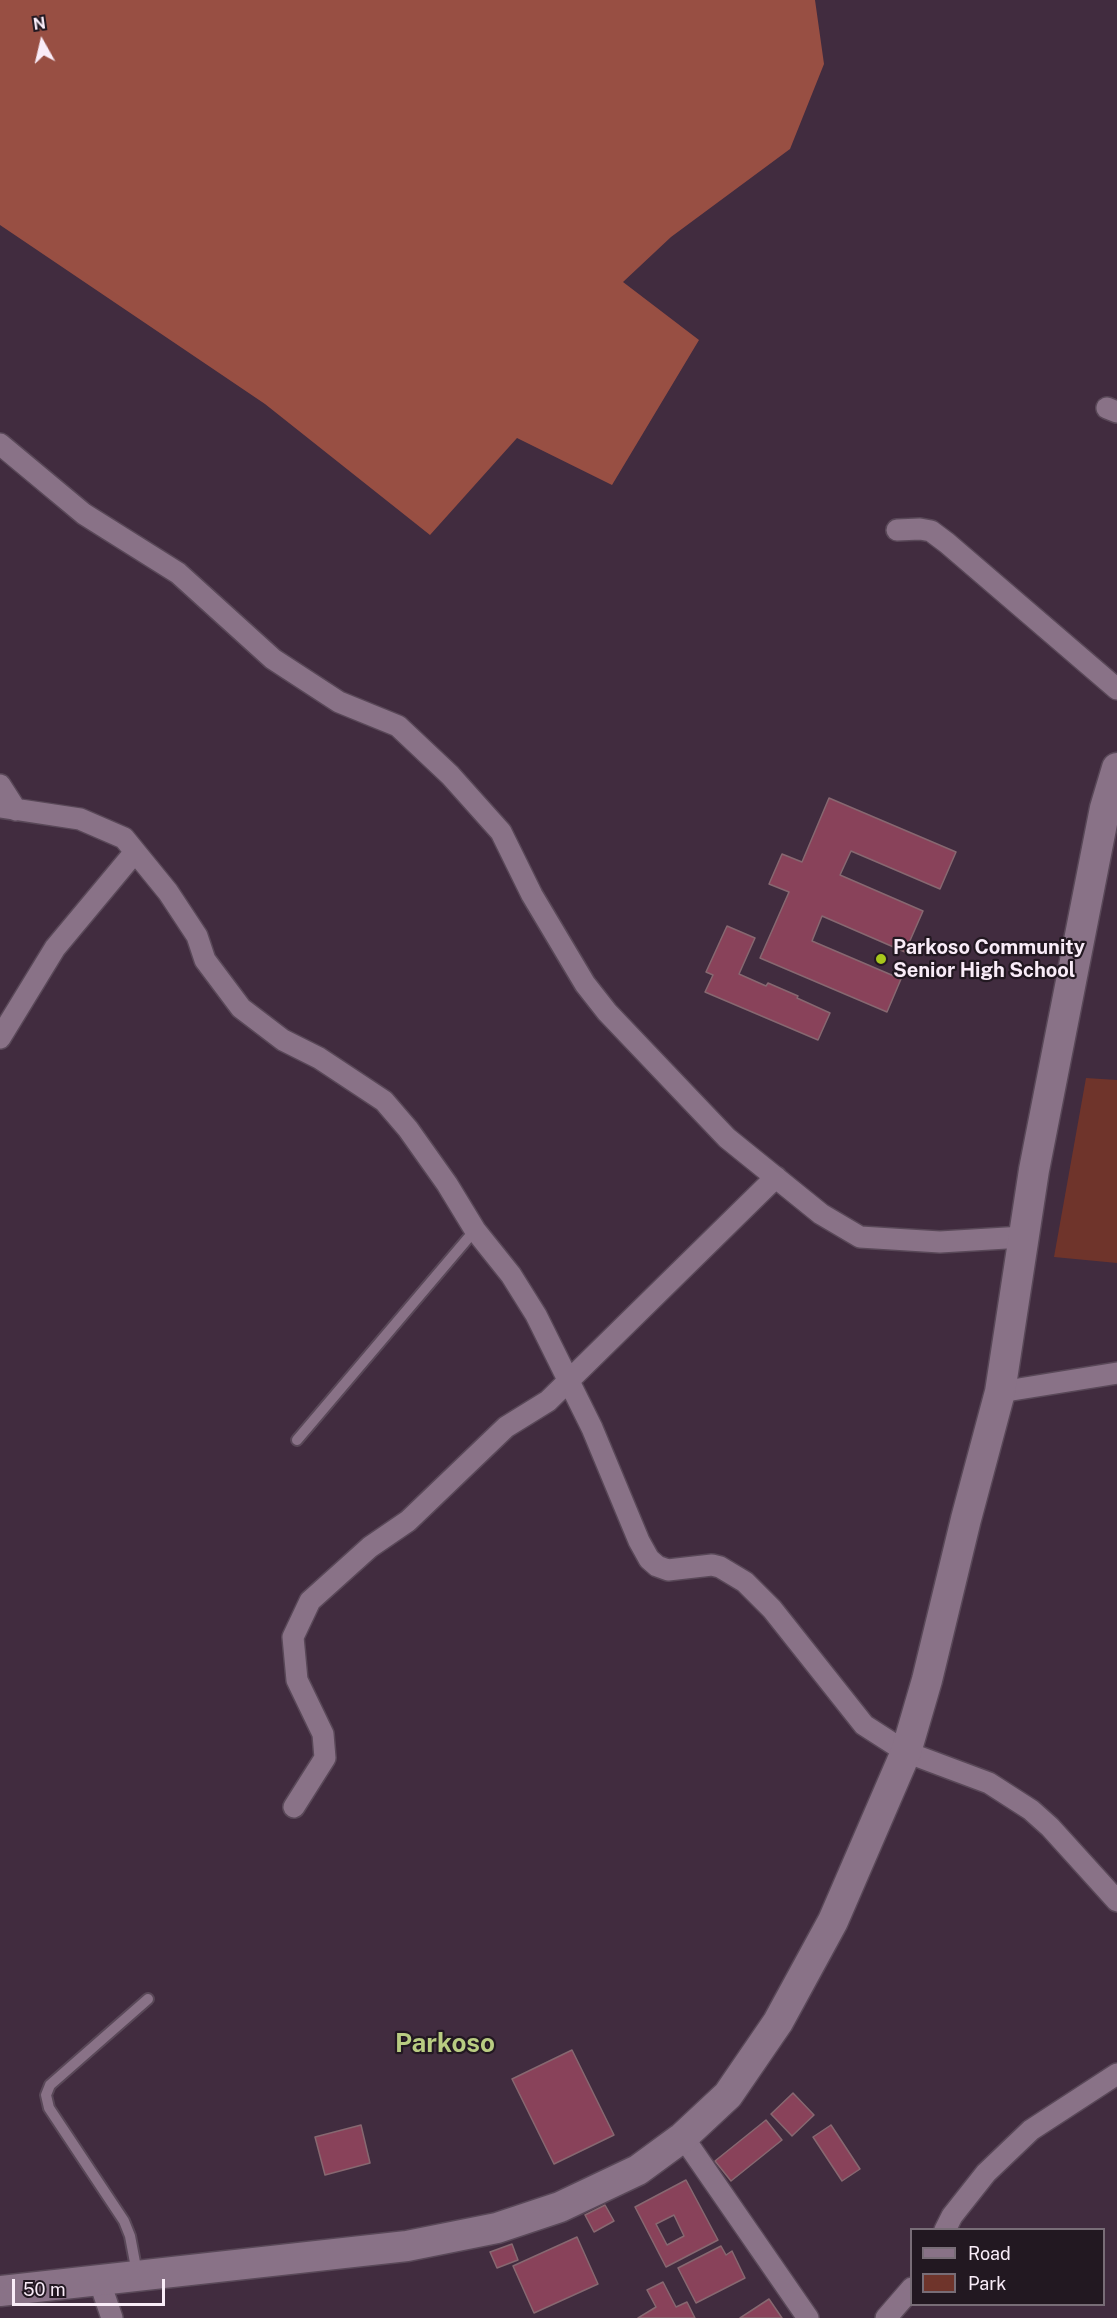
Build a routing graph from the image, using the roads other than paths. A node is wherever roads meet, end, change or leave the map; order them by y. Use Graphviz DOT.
graph roads {
  1 [pos="0,444"];
  2 [pos="897,530"];
  3 [pos="1117,689"];
  4 [pos="1117,768"];
  5 [pos="0,785"];
  6 [pos="8,808"];
  7 [pos="135,852"];
  8 [pos="0,1038"];
  9 [pos="776,1177"];
  10 [pos="475,1230"];
  11 [pos="1023,1237"];
  12 [pos="1117,1373"];
  13 [pos="570,1381"];
  14 [pos="1000,1392"];
  15 [pos="297,1440"];
  16 [pos="906,1752"];
  17 [pos="294,1807"];
  18 [pos="1110,1879"];
  19 [pos="1117,1901"];
  20 [pos="148,1999"];
  21 [pos="1117,2074"];
  22 [pos="683,2138"];
  23 [pos="946,2228"];
  24 [pos="137,2276"];
  25 [pos="99,2280"];
  26 [pos="910,2290"];
  27 [pos="0,2291"];
  28 [pos="112,2318"];
  29 [pos="808,2318"];
  30 [pos="886,2318"];
  1 -- 9 [label="street"];
  2 -- 3 [label="street"];
  4 -- 11 [label="street"];
  5 -- 6 [label="street"];
  6 -- 7 [label="street"];
  7 -- 8 [label="street"];
  7 -- 10 [label="street"];
  9 -- 11 [label="street"];
  9 -- 13 [label="street"];
  10 -- 13 [label="street"];
  10 -- 15 [label="lane"];
  11 -- 14 [label="street"];
  12 -- 14 [label="street"];
  13 -- 16 [label="street"];
  13 -- 17 [label="street"];
  14 -- 16 [label="street"];
  16 -- 18 [label="street"];
  16 -- 22 [label="street"];
  18 -- 19 [label="street"];
  20 -- 24 [label="lane"];
  21 -- 23 [label="street"];
  22 -- 24 [label="street"];
  22 -- 29 [label="street"];
  24 -- 25 [label="street"];
  25 -- 27 [label="street"];
  25 -- 28 [label="street"];
  26 -- 30 [label="street"];
}
